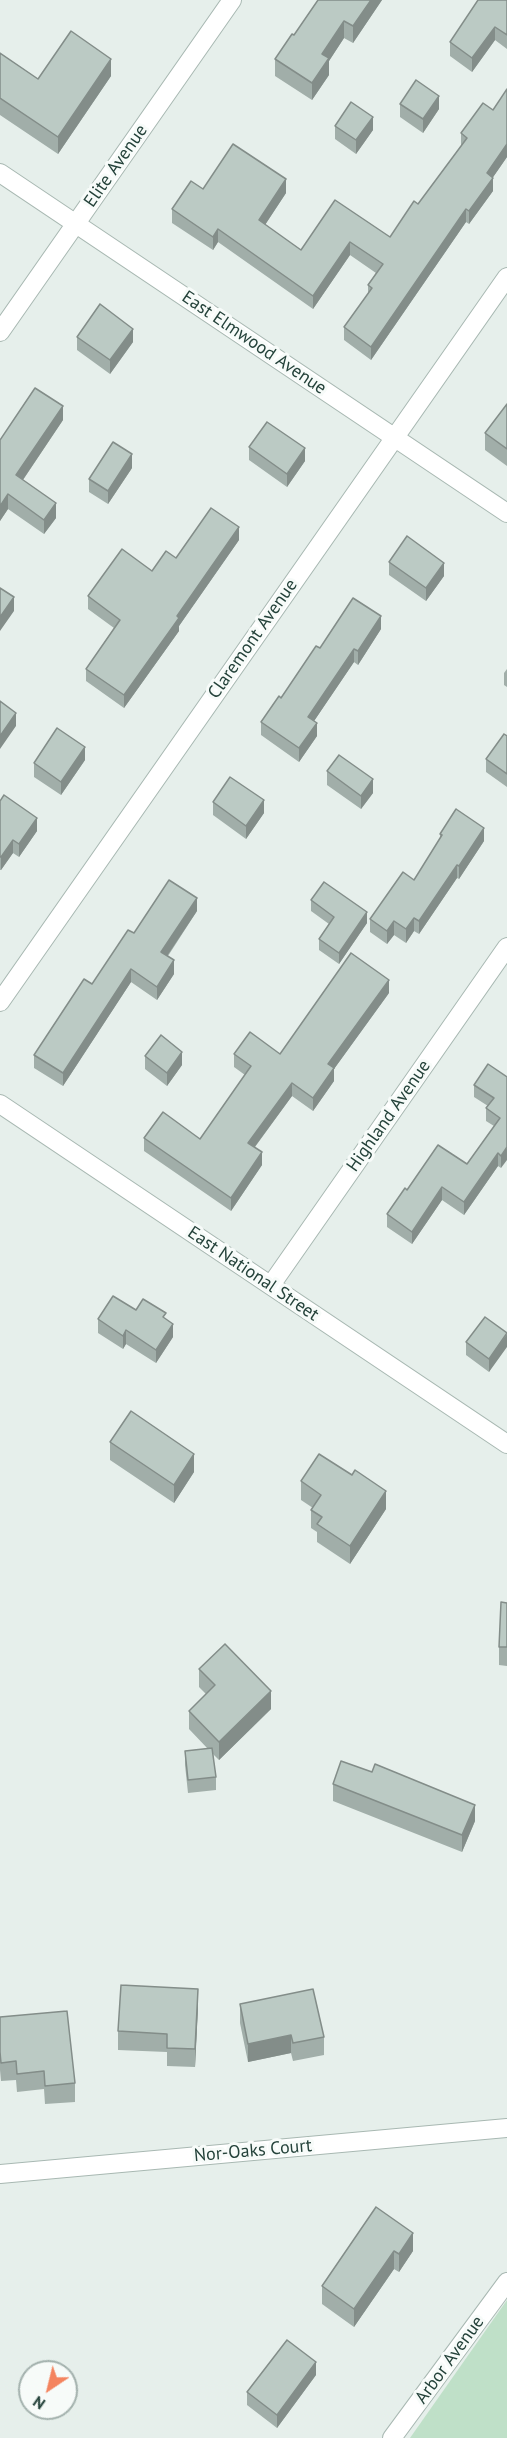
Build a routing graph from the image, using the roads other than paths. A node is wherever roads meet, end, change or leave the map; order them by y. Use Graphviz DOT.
graph roads {
  1 [pos="232,0"];
  2 [pos="0,173"];
  3 [pos="75,224"];
  4 [pos="507,277"];
  5 [pos="0,332"];
  6 [pos="394,438"];
  7 [pos="507,513"];
  8 [pos="507,947"];
  9 [pos="0,1002"];
  10 [pos="0,1104"];
  11 [pos="271,1285"];
  12 [pos="507,1444"];
  13 [pos="507,2128"];
  14 [pos="0,2175"];
  15 [pos="507,2282"];
  16 [pos="392,2438"];
  1 -- 3 [label="street, Elite Avenue"];
  2 -- 3 [label="street, East Elmwood Avenue"];
  3 -- 5 [label="street, Elite Avenue"];
  3 -- 6 [label="street, East Elmwood Avenue"];
  4 -- 6 [label="street, Claremont Avenue"];
  6 -- 7 [label="street, East Elmwood Avenue"];
  6 -- 9 [label="street, Claremont Avenue"];
  8 -- 11 [label="street, Highland Avenue"];
  10 -- 11 [label="street, East National Street"];
  11 -- 12 [label="street, East National Street"];
  13 -- 14 [label="street, Nor-Oaks Court"];
  15 -- 16 [label="street, Arbor Avenue"];
}
